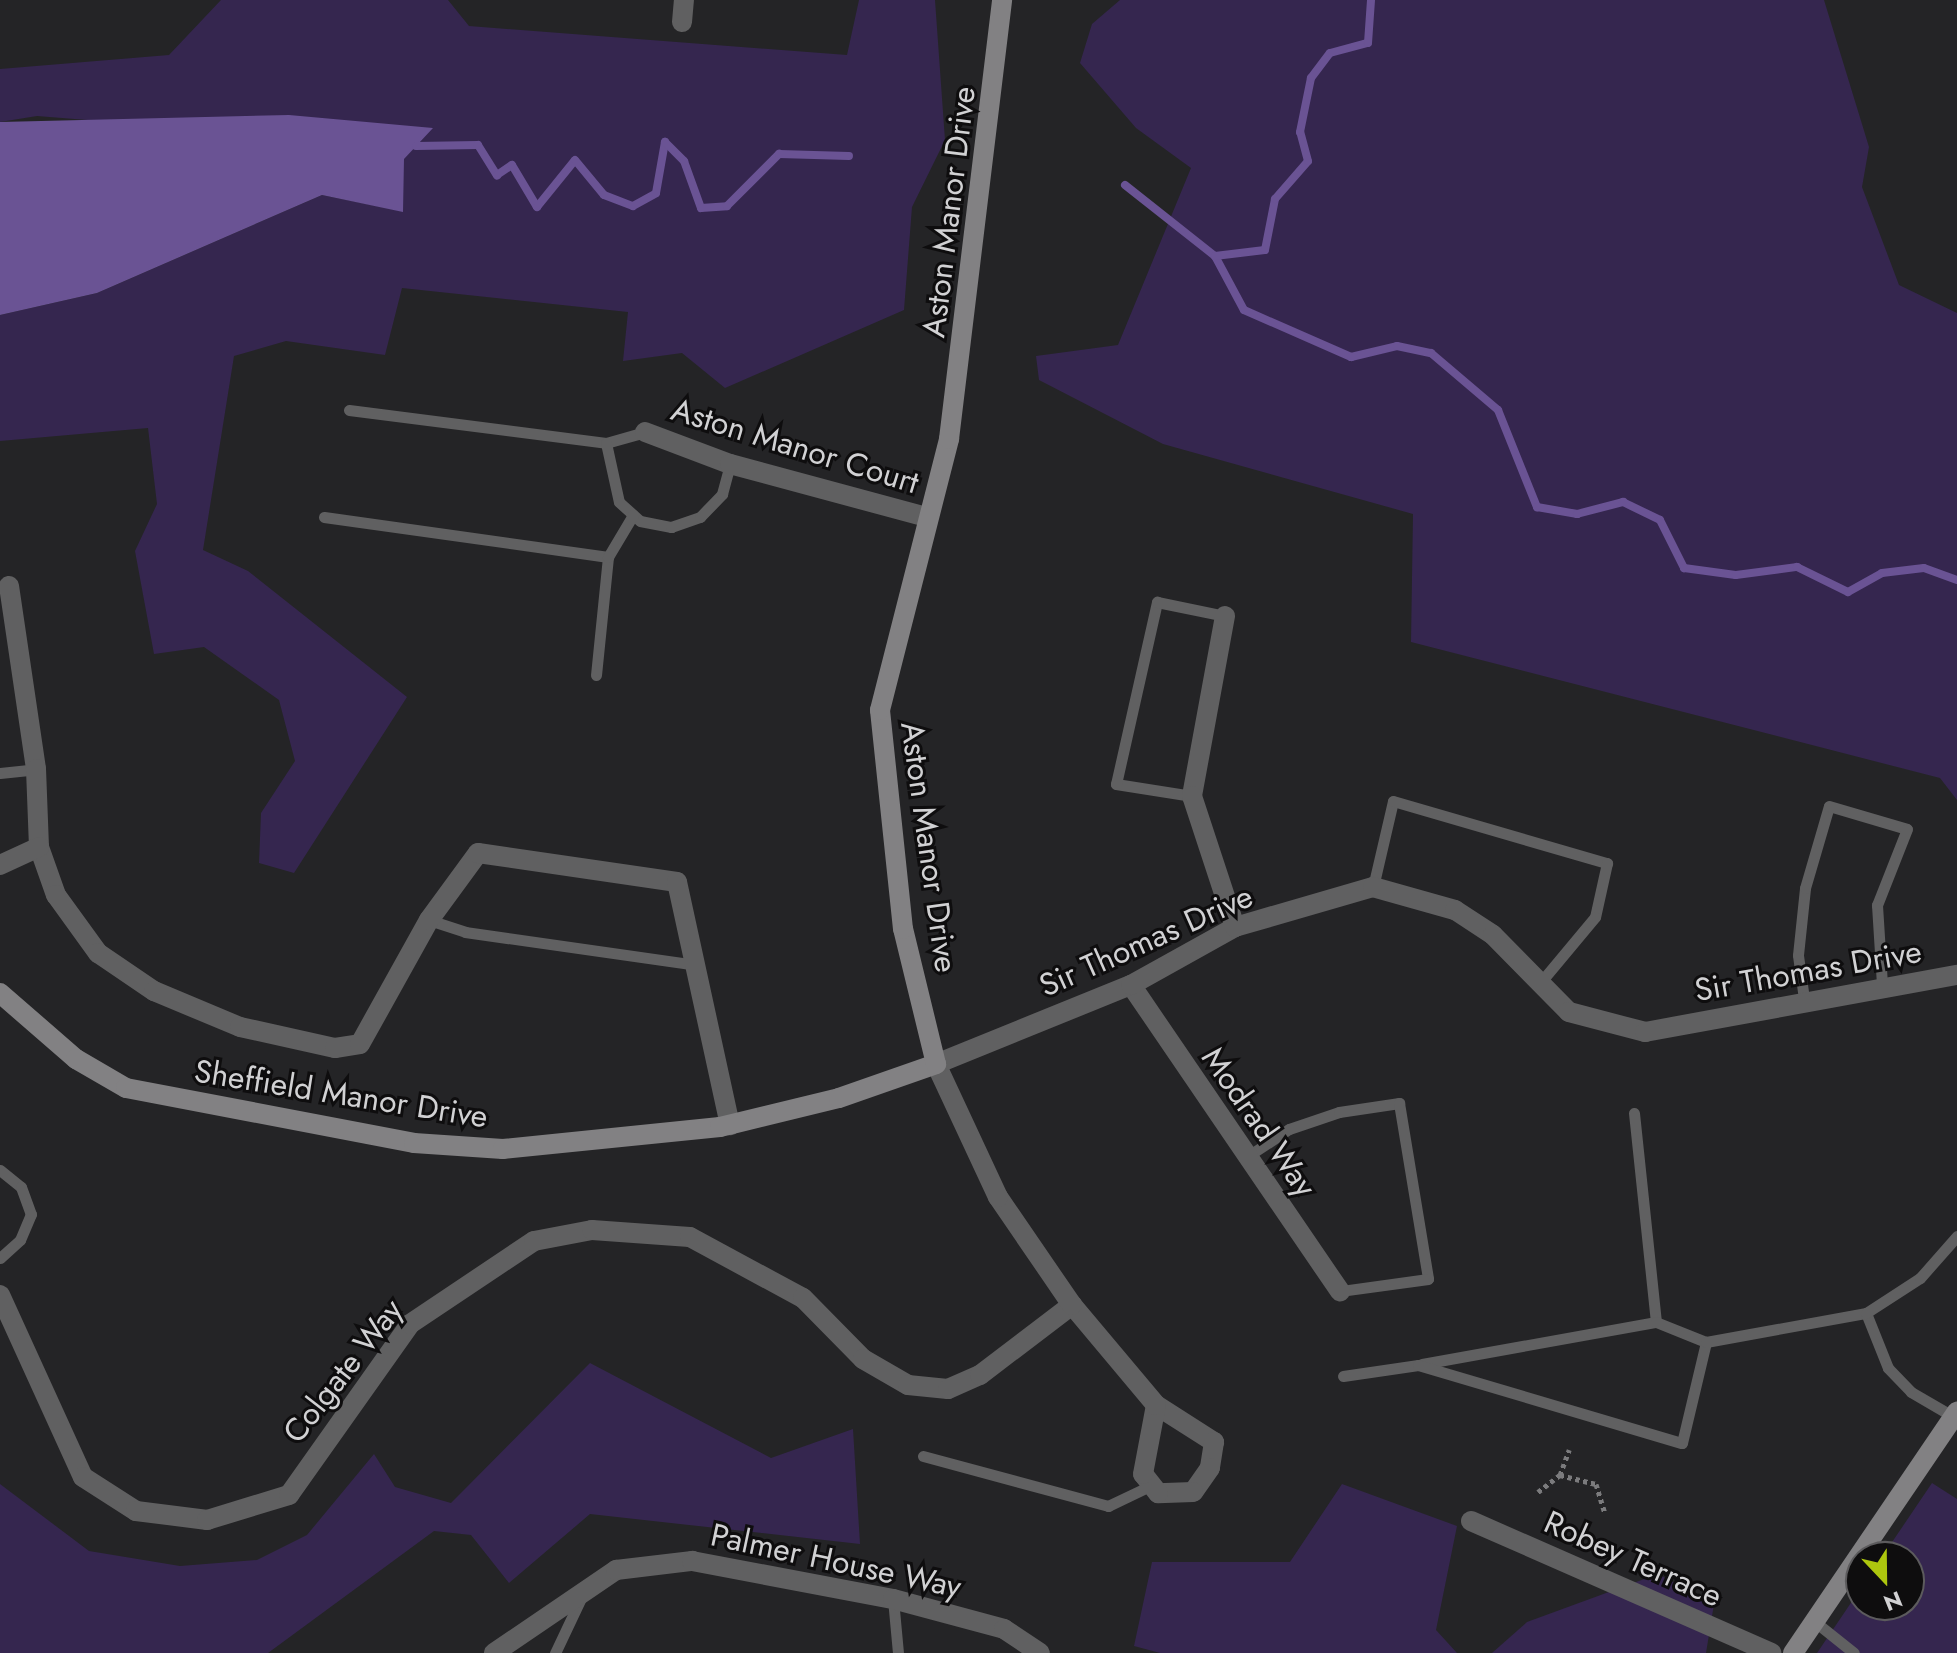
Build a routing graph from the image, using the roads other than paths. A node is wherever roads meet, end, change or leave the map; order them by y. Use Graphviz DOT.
graph roads {
  1 [pos="684,0"];
  2 [pos="1002,0"];
  3 [pos="682,22"];
  4 [pos="349,410"];
  5 [pos="645,432"];
  6 [pos="606,443"];
  7 [pos="730,464"];
  8 [pos="633,515"];
  9 [pos="324,517"];
  10 [pos="927,517"];
  11 [pos="608,557"];
  12 [pos="4,586"];
  13 [pos="1225,616"];
  14 [pos="596,675"];
  15 [pos="36,769"];
  16 [pos="0,773"];
  17 [pos="1192,796"];
  18 [pos="39,847"];
  19 [pos="0,865"];
  20 [pos="1373,887"];
  21 [pos="429,920"];
  22 [pos="1235,927"];
  23 [pos="698,965"];
  24 [pos="1957,975"];
  25 [pos="1540,983"];
  26 [pos="1882,984"];
  27 [pos="1131,985"];
  28 [pos="0,993"];
  29 [pos="1804,999"];
  30 [pos="936,1064"];
  31 [pos="1634,1113"];
  32 [pos="730,1125"];
  33 [pos="1248,1156"];
  34 [pos="0,1170"];
  35 [pos="1957,1236"];
  36 [pos="0,1258"];
  37 [pos="1340,1291"];
  38 [pos="0,1295"];
  39 [pos="1072,1305"];
  40 [pos="1866,1313"];
  41 [pos="1656,1322"];
  42 [pos="1706,1342"];
  43 [pos="1418,1365"];
  44 [pos="1343,1376"];
  45 [pos="1156,1405"];
  46 [pos="1955,1414"];
  47 [pos="923,1456"];
  48 [pos="1152,1485"];
  49 [pos="1471,1521"];
  50 [pos="584,1591"];
  51 [pos="893,1599"];
  52 [pos="1814,1621"];
  53 [pos="494,1653"];
  54 [pos="555,1653"];
  55 [pos="898,1653"];
  56 [pos="1040,1653"];
  57 [pos="1771,1653"];
  58 [pos="1793,1653"];
  59 [pos="1854,1653"];
  1 -- 3 [label="street"];
  2 -- 10 [label="street, Aston Manor Drive"];
  4 -- 6 [label="lane"];
  5 -- 6 [label="lane"];
  5 -- 7 [label="street, Aston Manor Court"];
  6 -- 8 [label="lane"];
  7 -- 8 [label="lane"];
  7 -- 10 [label="street, Aston Manor Court"];
  8 -- 11 [label="lane"];
  9 -- 11 [label="lane"];
  10 -- 30 [label="street, Aston Manor Drive"];
  11 -- 14 [label="lane"];
  12 -- 15 [label="street"];
  13 -- 17 [label="street"];
  13 -- 17 [label="lane"];
  15 -- 16 [label="lane"];
  15 -- 18 [label="street"];
  17 -- 22 [label="street"];
  18 -- 19 [label="street"];
  18 -- 21 [label="street"];
  20 -- 22 [label="street, Sir Thomas Drive"];
  20 -- 25 [label="street, Sir Thomas Drive"];
  20 -- 25 [label="lane"];
  21 -- 23 [label="lane"];
  21 -- 23 [label="street"];
  22 -- 27 [label="street, Sir Thomas Drive"];
  23 -- 32 [label="street"];
  24 -- 26 [label="street, Sir Thomas Drive"];
  25 -- 29 [label="street, Sir Thomas Drive"];
  26 -- 29 [label="street, Sir Thomas Drive"];
  26 -- 29 [label="lane"];
  27 -- 30 [label="street, Sir Thomas Drive"];
  27 -- 33 [label="street, Modrad Way"];
  28 -- 32 [label="street, Sheffield Manor Drive"];
  30 -- 32 [label="street, Sheffield Manor Drive"];
  30 -- 39 [label="street, Aston Manor Drive"];
  31 -- 41 [label="lane"];
  33 -- 37 [label="street, Modrad Way"];
  33 -- 37 [label="lane"];
  34 -- 36 [label="lane"];
  35 -- 40 [label="lane"];
  38 -- 39 [label="street, Colgate Way"];
  39 -- 45 [label="street, Aston Manor Drive"];
  40 -- 42 [label="lane"];
  40 -- 46 [label="lane"];
  41 -- 42 [label="lane"];
  41 -- 43 [label="lane"];
  42 -- 43 [label="lane"];
  43 -- 44 [label="lane"];
  45 -- 48 [label="street"];
  45 -- 48 [label="street, Aston Manor Drive"];
  46 -- 52 [label="street"];
  47 -- 48 [label="lane"];
  49 -- 57 [label="street, Robey Terrace"];
  50 -- 51 [label="street, Palmer House Way"];
  50 -- 53 [label="street, Palmer House Way"];
  50 -- 54 [label="lane"];
  51 -- 55 [label="lane"];
  51 -- 56 [label="street, Palmer House Way"];
  52 -- 58 [label="street"];
  52 -- 59 [label="lane"];
}
